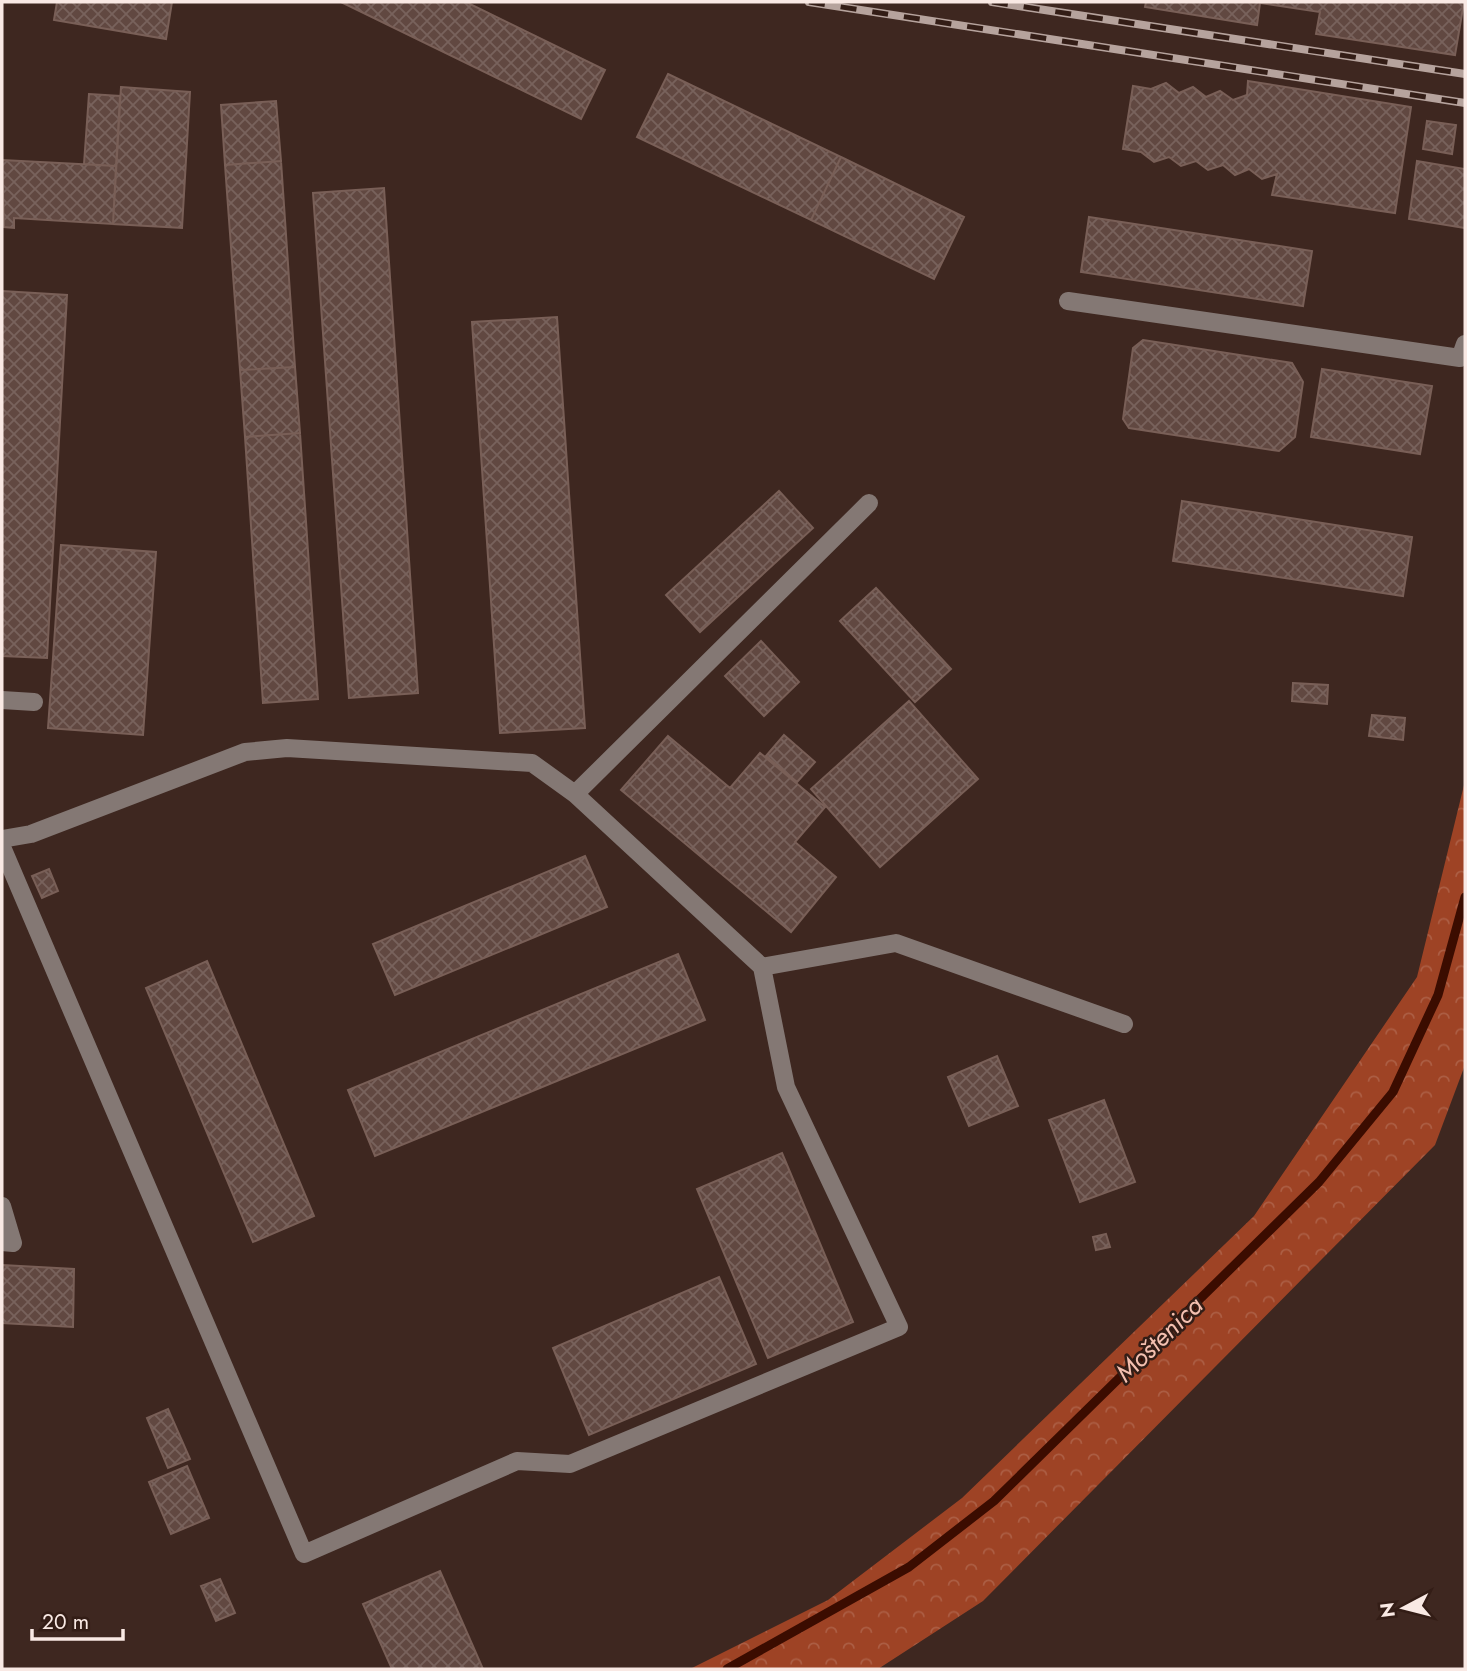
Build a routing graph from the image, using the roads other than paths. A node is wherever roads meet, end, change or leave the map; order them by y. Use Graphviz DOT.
graph roads {
  1 [pos="1068,300"];
  2 [pos="1465,344"];
  3 [pos="869,503"];
  4 [pos="2,700"];
  5 [pos="33,702"];
  6 [pos="576,794"];
  7 [pos="2,839"];
  8 [pos="2,847"];
  9 [pos="762,967"];
  10 [pos="1124,1024"];
  11 [pos="2,1206"];
  12 [pos="2,1242"];
  1 -- 2 [label="lane"];
  3 -- 6 [label="lane"];
  4 -- 5 [label="lane"];
  6 -- 7 [label="lane"];
  6 -- 9 [label="lane"];
  8 -- 9 [label="lane"];
  9 -- 10 [label="lane"];
  11 -- 12 [label="lane"];
}
